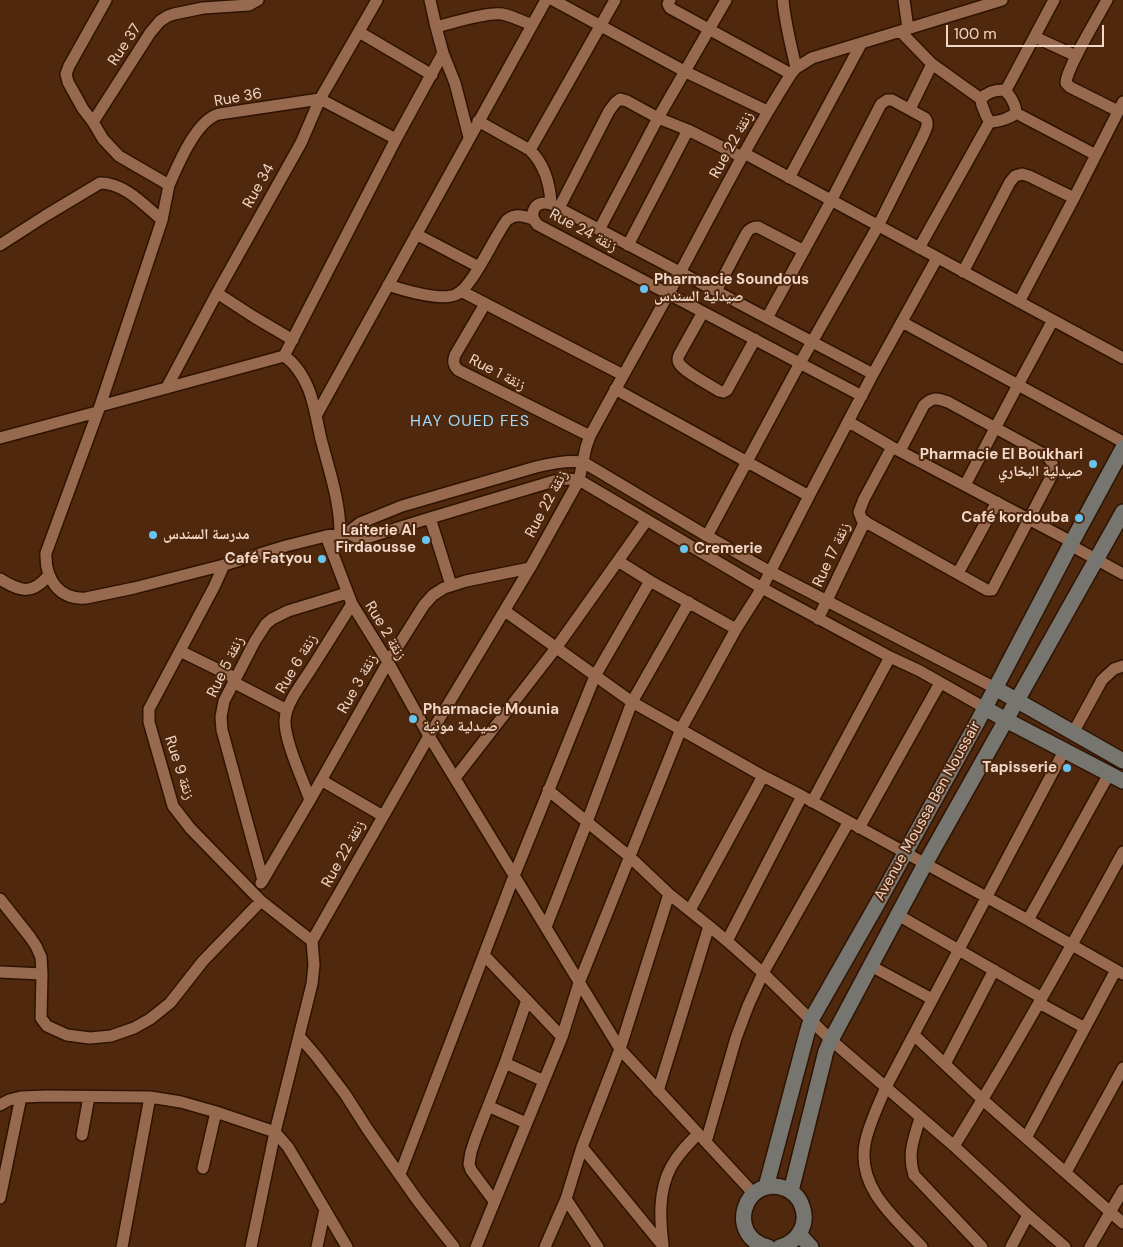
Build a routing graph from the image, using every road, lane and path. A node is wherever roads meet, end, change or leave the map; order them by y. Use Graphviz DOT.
graph roads {
  1 [pos="106,0"];
  2 [pos="258,0"];
  3 [pos="377,0"];
  4 [pos="430,0"];
  5 [pos="546,0"];
  6 [pos="553,0"];
  7 [pos="615,0"];
  8 [pos="670,0"];
  9 [pos="726,0"];
  10 [pos="783,0"];
  11 [pos="904,0"];
  12 [pos="1002,0"];
  13 [pos="1054,0"];
  14 [pos="1107,0"];
  15 [pos="205,4"];
  16 [pos="532,25"];
  17 [pos="601,26"];
  18 [pos="436,27"];
  19 [pos="710,29"];
  20 [pos="904,30"];
  21 [pos="359,32"];
  22 [pos="1034,37"];
  23 [pos="861,44"];
  24 [pos="444,54"];
  25 [pos="1076,56"];
  26 [pos="932,64"];
  27 [pos="794,71"];
  28 [pos="686,72"];
  29 [pos="432,75"];
  30 [pos="1006,90"];
  31 [pos="320,99"];
  32 [pos="981,99"];
  33 [pos="1121,106"];
  34 [pos="910,109"];
  35 [pos="767,111"];
  36 [pos="1016,113"];
  37 [pos="658,118"];
  38 [pos="478,121"];
  39 [pos="990,121"];
  40 [pos="93,122"];
  41 [pos="688,130"];
  42 [pos="469,137"];
  43 [pos="396,139"];
  44 [pos="530,150"];
  45 [pos="743,155"];
  46 [pos="1096,155"];
  47 [pos="790,178"];
  48 [pos="169,185"];
  49 [pos="1074,198"];
  50 [pos="831,201"];
  51 [pos="555,206"];
  52 [pos="533,219"];
  53 [pos="162,220"];
  54 [pos="878,226"];
  55 [pos="600,230"];
  56 [pos="416,234"];
  57 [pos="0,245"];
  58 [pos="628,245"];
  59 [pos="919,248"];
  60 [pos="804,251"];
  61 [pos="937,258"];
  62 [pos="479,267"];
  63 [pos="680,272"];
  64 [pos="963,272"];
  65 [pos="388,285"];
  66 [pos="461,291"];
  67 [pos="716,291"];
  68 [pos="217,293"];
  69 [pos="668,293"];
  70 [pos="1019,302"];
  71 [pos="485,304"];
  72 [pos="703,312"];
  73 [pos="768,318"];
  74 [pos="1053,320"];
  75 [pos="902,322"];
  76 [pos="755,339"];
  77 [pos="293,340"];
  78 [pos="812,342"];
  79 [pos="284,356"];
  80 [pos="1123,358"];
  81 [pos="800,363"];
  82 [pos="873,374"];
  83 [pos="623,375"];
  84 [pos="1018,385"];
  85 [pos="167,387"];
  86 [pos="615,389"];
  87 [pos="862,396"];
  88 [pos="99,409"];
  89 [pos="317,414"];
  90 [pos="849,422"];
  91 [pos="995,428"];
  92 [pos="590,436"];
  93 [pos="0,438"];
  94 [pos="1123,442"];
  95 [pos="1123,448"];
  96 [pos="896,449"];
  97 [pos="583,462"];
  98 [pos="746,462"];
  99 [pos="579,480"];
  100 [pos="965,485"];
  101 [pos="809,496"];
  102 [pos="997,502"];
  103 [pos="1123,512"];
  104 [pos="430,518"];
  105 [pos="1029,519"];
  106 [pos="647,520"];
  107 [pos="863,520"];
  108 [pos="343,533"];
  109 [pos="326,536"];
  110 [pos="707,536"];
  111 [pos="1071,543"];
  112 [pos="1097,560"];
  113 [pos="618,561"];
  114 [pos="224,565"];
  115 [pos="530,568"];
  116 [pos="769,571"];
  117 [pos="958,573"];
  118 [pos="1123,574"];
  119 [pos="49,575"];
  120 [pos="0,579"];
  121 [pos="650,580"];
  122 [pos="452,585"];
  123 [pos="762,588"];
  124 [pos="347,593"];
  125 [pos="689,602"];
  126 [pos="827,602"];
  127 [pos="352,604"];
  128 [pos="505,610"];
  129 [pos="818,619"];
  130 [pos="736,629"];
  131 [pos="556,648"];
  132 [pos="180,651"];
  133 [pos="890,657"];
  134 [pos="388,662"];
  135 [pos="1123,666"];
  136 [pos="595,676"];
  137 [pos="234,680"];
  138 [pos="940,683"];
  139 [pos="995,688"];
  140 [pos="1017,701"];
  141 [pos="632,702"];
  142 [pos="985,708"];
  143 [pos="287,710"];
  144 [pos="1006,720"];
  145 [pos="681,729"];
  146 [pos="1073,733"];
  147 [pos="429,736"];
  148 [pos="1064,751"];
  149 [pos="1123,761"];
  150 [pos="1109,774"];
  151 [pos="763,776"];
  152 [pos="454,778"];
  153 [pos="321,780"];
  154 [pos="1123,782"];
  155 [pos="548,790"];
  156 [pos="807,799"];
  157 [pos="310,800"];
  158 [pos="383,816"];
  159 [pos="588,822"];
  160 [pos="848,823"];
  161 [pos="860,828"];
  162 [pos="1123,852"];
  163 [pos="905,853"];
  164 [pos="630,857"];
  165 [pos="925,864"];
  166 [pos="514,876"];
  167 [pos="263,880"];
  168 [pos="669,894"];
  169 [pos="258,898"];
  170 [pos="986,898"];
  171 [pos="0,899"];
  172 [pos="690,910"];
  173 [pos="898,915"];
  174 [pos="1028,920"];
  175 [pos="709,926"];
  176 [pos="546,927"];
  177 [pos="312,941"];
  178 [pos="727,941"];
  179 [pos="1072,945"];
  180 [pos="959,949"];
  181 [pos="484,955"];
  182 [pos="871,966"];
  183 [pos="994,970"];
  184 [pos="0,972"];
  185 [pos="763,973"];
  186 [pos="1121,973"];
  187 [pos="42,974"];
  188 [pos="579,983"];
  189 [pos="932,999"];
  190 [pos="527,1000"];
  191 [pos="1040,1000"];
  192 [pos="811,1020"];
  193 [pos="1085,1028"];
  194 [pos="914,1035"];
  195 [pos="299,1036"];
  196 [pos="562,1037"];
  197 [pos="831,1040"];
  198 [pos="620,1049"];
  199 [pos="505,1063"];
  200 [pos="945,1064"];
  201 [pos="1123,1068"];
  202 [pos="544,1080"];
  203 [pos="886,1086"];
  204 [pos="658,1091"];
  205 [pos="21,1097"];
  206 [pos="89,1097"];
  207 [pos="150,1097"];
  208 [pos="983,1100"];
  209 [pos="0,1105"];
  210 [pos="488,1106"];
  211 [pos="216,1112"];
  212 [pos="920,1118"];
  213 [pos="526,1123"];
  214 [pos="275,1132"];
  215 [pos="82,1135"];
  216 [pos="702,1138"];
  217 [pos="1026,1138"];
  218 [pos="954,1146"];
  219 [pos="582,1147"];
  220 [pos="203,1168"];
  221 [pos="1066,1172"];
  222 [pos="400,1174"];
  223 [pos="760,1190"];
  224 [pos="1123,1190"];
  225 [pos="791,1191"];
  226 [pos="0,1198"];
  227 [pos="566,1199"];
  228 [pos="494,1201"];
  229 [pos="325,1209"];
  230 [pos="1110,1212"];
  231 [pos="1028,1215"];
  232 [pos="1123,1223"];
  233 [pos="800,1234"];
  234 [pos="747,1241"];
  235 [pos="785,1246"];
  236 [pos="122,1247"];
  237 [pos="251,1247"];
  238 [pos="317,1247"];
  239 [pos="347,1247"];
  240 [pos="454,1247"];
  241 [pos="476,1247"];
  242 [pos="545,1247"];
  243 [pos="598,1247"];
  244 [pos="663,1247"];
  245 [pos="768,1247"];
  246 [pos="811,1247"];
  247 [pos="922,1247"];
  248 [pos="982,1247"];
  249 [pos="1011,1247"];
  250 [pos="1065,1247"];
  251 [pos="1090,1247"];
  1 -- 40 [label="street"];
  2 -- 15 [label="street, Rue 37"];
  3 -- 21 [label="street, Rue 34"];
  4 -- 18 [label="street"];
  5 -- 16 [label="street"];
  6 -- 17 [label="street"];
  7 -- 17 [label="street"];
  8 -- 19 [label="street"];
  9 -- 19 [label="street"];
  10 -- 27 [label="street"];
  11 -- 20 [label="street"];
  12 -- 20 [label="street"];
  13 -- 22 [label="street"];
  14 -- 25 [label="street"];
  15 -- 40 [label="street, Rue 37"];
  16 -- 18 [label="street"];
  16 -- 38 [label="street"];
  17 -- 28 [label="street"];
  17 -- 44 [label="street"];
  18 -- 24 [label="street"];
  19 -- 27 [label="street"];
  19 -- 28 [label="street"];
  20 -- 23 [label="street"];
  20 -- 26 [label="street"];
  21 -- 29 [label="street"];
  21 -- 31 [label="street, Rue 34"];
  22 -- 25 [label="street"];
  22 -- 30 [label="street"];
  23 -- 27 [label="street"];
  23 -- 47 [label="street"];
  24 -- 29 [label="street"];
  24 -- 42 [label="street"];
  25 -- 33 [label="street"];
  26 -- 32 [label="street"];
  26 -- 34 [label="street"];
  27 -- 35 [label="street, Rue 22 زنقة"];
  28 -- 35 [label="street"];
  28 -- 37 [label="street"];
  29 -- 43 [label="street"];
  30 -- 32 [label="street"];
  30 -- 36 [label="street"];
  31 -- 43 [label="street"];
  31 -- 48 [label="street, Rue 36"];
  31 -- 68 [label="street, Rue 34"];
  32 -- 39 [label="street"];
  33 -- 46 [label="street"];
  34 -- 50 [label="street"];
  34 -- 54 [label="street"];
  35 -- 45 [label="street, Rue 22 زنقة"];
  36 -- 39 [label="street"];
  36 -- 46 [label="street"];
  37 -- 41 [label="street"];
  37 -- 51 [label="street"];
  37 -- 55 [label="street"];
  38 -- 42 [label="street"];
  38 -- 44 [label="street"];
  39 -- 59 [label="street"];
  40 -- 48 [label="street"];
  41 -- 45 [label="street"];
  41 -- 58 [label="street"];
  42 -- 56 [label="street"];
  43 -- 77 [label="street"];
  44 -- 51 [label="street"];
  45 -- 47 [label="street"];
  45 -- 63 [label="street, Rue 22 زنقة"];
  46 -- 49 [label="street"];
  47 -- 50 [label="street"];
  48 -- 53 [label="street, Rue 36"];
  49 -- 64 [label="street"];
  49 -- 70 [label="street"];
  50 -- 54 [label="street"];
  50 -- 60 [label="street"];
  51 -- 52 [label="street, Rue 24 زنقة"];
  51 -- 55 [label="street, Rue 24 زنقة"];
  52 -- 62 [label="street"];
  52 -- 69 [label="street, Rue 24 زنقة"];
  53 -- 57 [label="street"];
  53 -- 88 [label="street, Rue 36"];
  54 -- 59 [label="street"];
  54 -- 78 [label="street"];
  55 -- 58 [label="street, Rue 24 زنقة"];
  56 -- 62 [label="street"];
  56 -- 65 [label="street"];
  58 -- 63 [label="street, Rue 24 زنقة"];
  59 -- 61 [label="street"];
  60 -- 67 [label="street"];
  60 -- 73 [label="street"];
  61 -- 64 [label="street"];
  61 -- 75 [label="street"];
  62 -- 66 [label="street"];
  63 -- 67 [label="street, Rue 24 زنقة"];
  63 -- 69 [label="street, Rue 22 زنقة"];
  64 -- 70 [label="street"];
  65 -- 66 [label="street"];
  65 -- 89 [label="street"];
  66 -- 71 [label="street"];
  67 -- 73 [label="street, Rue 24 زنقة"];
  68 -- 77 [label="street"];
  68 -- 85 [label="street, Rue 34"];
  69 -- 72 [label="street, Rue 24 زنقة"];
  69 -- 83 [label="street, Rue 22 زنقة"];
  70 -- 74 [label="street"];
  71 -- 83 [label="street"];
  71 -- 92 [label="street, Rue 1 زنقة"];
  72 -- 76 [label="street, Rue 24 زنقة"];
  72 -- 76 [label="street"];
  73 -- 78 [label="street, Rue 24 زنقة"];
  74 -- 80 [label="street"];
  74 -- 84 [label="street"];
  75 -- 82 [label="street"];
  75 -- 84 [label="street"];
  76 -- 81 [label="street, Rue 24 زنقة"];
  77 -- 79 [label="street"];
  78 -- 81 [label="street"];
  78 -- 82 [label="street, Rue 24 زنقة"];
  79 -- 85 [label="street"];
  79 -- 89 [label="street"];
  81 -- 87 [label="street, Rue 24 زنقة"];
  81 -- 98 [label="street"];
  82 -- 87 [label="street"];
  83 -- 86 [label="street, Rue 22 زنقة"];
  84 -- 91 [label="street"];
  84 -- 94 [label="street"];
  85 -- 88 [label="street"];
  86 -- 92 [label="street, Rue 22 زنقة"];
  86 -- 98 [label="street"];
  87 -- 90 [label="street"];
  88 -- 93 [label="street"];
  88 -- 119 [label="street, Rue 36"];
  89 -- 108 [label="street"];
  90 -- 96 [label="street"];
  90 -- 101 [label="street"];
  91 -- 96 [label="street, Rue 17 زنقة"];
  91 -- 100 [label="street"];
  91 -- 105 [label="street"];
  92 -- 97 [label="street, Rue 22 زنقة"];
  95 -- 111 [label="street, Avenue Moussa Ben Noussair"];
  96 -- 100 [label="street"];
  96 -- 107 [label="street, Rue 17 زنقة"];
  97 -- 99 [label="street, Rue 22 زنقة"];
  97 -- 108 [label="street"];
  97 -- 110 [label="street"];
  98 -- 101 [label="street"];
  98 -- 110 [label="street"];
  99 -- 104 [label="street"];
  99 -- 106 [label="street"];
  99 -- 115 [label="street, Rue 22 زنقة"];
  100 -- 102 [label="street"];
  101 -- 116 [label="street"];
  102 -- 105 [label="street"];
  102 -- 117 [label="street"];
  103 -- 112 [label="street, Avenue Moussa Ben Noussair"];
  104 -- 108 [label="street"];
  104 -- 122 [label="street"];
  105 -- 111 [label="street"];
  105 -- 117 [label="street"];
  106 -- 113 [label="street"];
  106 -- 123 [label="street"];
  107 -- 117 [label="street"];
  107 -- 126 [label="street, Rue 17 زنقة"];
  108 -- 109 [label="street"];
  109 -- 114 [label="street"];
  109 -- 124 [label="street, Rue 2 زنقة"];
  110 -- 116 [label="street"];
  111 -- 112 [label="street"];
  111 -- 139 [label="street, Avenue Moussa Ben Noussair"];
  112 -- 118 [label="street"];
  112 -- 140 [label="street, Avenue Moussa Ben Noussair"];
  113 -- 121 [label="street"];
  113 -- 131 [label="street"];
  114 -- 119 [label="street"];
  114 -- 132 [label="street, Rue 9 زنقة"];
  115 -- 122 [label="street, Rue 3 زنقة"];
  115 -- 128 [label="street, Rue 22 زنقة"];
  116 -- 123 [label="street"];
  116 -- 126 [label="street"];
  119 -- 120 [label="street"];
  121 -- 125 [label="street"];
  121 -- 136 [label="street"];
  122 -- 134 [label="street, Rue 3 زنقة"];
  123 -- 129 [label="street"];
  123 -- 130 [label="street"];
  124 -- 127 [label="street, Rue 2 زنقة"];
  124 -- 137 [label="street, Rue 5 زنقة"];
  125 -- 130 [label="street"];
  125 -- 141 [label="street"];
  126 -- 129 [label="street, Rue 17 زنقة"];
  126 -- 139 [label="street"];
  127 -- 134 [label="street, Rue 2 زنقة"];
  127 -- 143 [label="street, Rue 6 زنقة"];
  128 -- 131 [label="street"];
  128 -- 147 [label="street, Rue 22 زنقة"];
  129 -- 133 [label="street"];
  130 -- 145 [label="street"];
  131 -- 136 [label="street"];
  131 -- 152 [label="street"];
  132 -- 137 [label="street"];
  132 -- 169 [label="street, Rue 9 زنقة"];
  133 -- 138 [label="street"];
  133 -- 156 [label="street"];
  134 -- 147 [label="street, Rue 2 زنقة"];
  134 -- 153 [label="street, Rue 3 زنقة"];
  135 -- 146 [label="street"];
  136 -- 141 [label="street"];
  136 -- 155 [label="street"];
  137 -- 143 [label="street"];
  137 -- 167 [label="street, Rue 5 زنقة"];
  138 -- 142 [label="street"];
  138 -- 161 [label="street"];
  139 -- 140 [label="street"];
  139 -- 142 [label="street, Avenue Moussa Ben Noussair"];
  140 -- 144 [label="street, Avenue Moussa Ben Noussair"];
  140 -- 146 [label="street"];
  141 -- 145 [label="street"];
  141 -- 159 [label="street"];
  142 -- 144 [label="street"];
  142 -- 163 [label="street, Avenue Moussa Ben Noussair"];
  143 -- 157 [label="street, Rue 6 زنقة"];
  144 -- 148 [label="street"];
  144 -- 165 [label="street, Avenue Moussa Ben Noussair"];
  145 -- 151 [label="street"];
  145 -- 164 [label="street"];
  146 -- 149 [label="street"];
  147 -- 152 [label="street, Rue 2 زنقة"];
  147 -- 158 [label="street, Rue 22 زنقة"];
  148 -- 150 [label="street"];
  148 -- 170 [label="street"];
  150 -- 154 [label="street"];
  150 -- 174 [label="street"];
  151 -- 156 [label="street"];
  151 -- 172 [label="street"];
  152 -- 166 [label="street, Rue 2 زنقة"];
  153 -- 157 [label="street, Rue 3 زنقة"];
  153 -- 158 [label="street"];
  155 -- 159 [label="street"];
  155 -- 166 [label="street"];
  156 -- 160 [label="street"];
  156 -- 178 [label="street"];
  157 -- 167 [label="street, Rue 3 زنقة"];
  158 -- 177 [label="street, Rue 22 زنقة"];
  159 -- 164 [label="street"];
  159 -- 176 [label="street"];
  160 -- 161 [label="street"];
  160 -- 185 [label="street"];
  161 -- 163 [label="street"];
  162 -- 179 [label="street"];
  163 -- 165 [label="street"];
  163 -- 192 [label="street, Avenue Moussa Ben Noussair"];
  164 -- 168 [label="street"];
  164 -- 188 [label="street"];
  165 -- 170 [label="street"];
  165 -- 173 [label="street, Avenue Moussa Ben Noussair"];
  166 -- 176 [label="street, Rue 2 زنقة"];
  166 -- 181 [label="street"];
  167 -- 169 [label="street"];
  168 -- 172 [label="street"];
  168 -- 198 [label="street"];
  169 -- 177 [label="street, Rue 9 زنقة"];
  169 -- 187 [label="street"];
  170 -- 174 [label="street"];
  170 -- 180 [label="street"];
  171 -- 187 [label="street"];
  172 -- 175 [label="street"];
  173 -- 180 [label="street"];
  173 -- 182 [label="street, Avenue Moussa Ben Noussair"];
  174 -- 179 [label="street"];
  175 -- 178 [label="street"];
  175 -- 204 [label="street"];
  176 -- 188 [label="street, Rue 2 زنقة"];
  177 -- 195 [label="street"];
  178 -- 185 [label="street"];
  179 -- 186 [label="street"];
  179 -- 191 [label="street"];
  180 -- 183 [label="street"];
  180 -- 189 [label="street"];
  181 -- 190 [label="street"];
  181 -- 222 [label="street"];
  182 -- 189 [label="street"];
  182 -- 197 [label="street, Avenue Moussa Ben Noussair"];
  183 -- 191 [label="street"];
  183 -- 200 [label="street"];
  184 -- 187 [label="street"];
  185 -- 192 [label="street"];
  185 -- 216 [label="street"];
  186 -- 193 [label="street"];
  188 -- 196 [label="street"];
  188 -- 198 [label="street, Rue 2 زنقة"];
  189 -- 194 [label="street"];
  190 -- 196 [label="street"];
  190 -- 199 [label="street"];
  191 -- 193 [label="street"];
  191 -- 208 [label="street"];
  192 -- 197 [label="street"];
  192 -- 223 [label="street, Avenue Moussa Ben Noussair"];
  193 -- 217 [label="street"];
  194 -- 200 [label="street"];
  194 -- 203 [label="street"];
  195 -- 214 [label="street"];
  195 -- 222 [label="street"];
  196 -- 202 [label="street"];
  197 -- 203 [label="street"];
  197 -- 225 [label="street, Avenue Moussa Ben Noussair"];
  198 -- 204 [label="street, Rue 2 زنقة"];
  198 -- 219 [label="street"];
  199 -- 202 [label="street"];
  199 -- 210 [label="street"];
  200 -- 208 [label="street"];
  201 -- 221 [label="street"];
  202 -- 213 [label="street"];
  203 -- 212 [label="street"];
  203 -- 247 [label="street"];
  204 -- 216 [label="street, Rue 2 زنقة"];
  205 -- 206 [label="street"];
  205 -- 209 [label="street"];
  205 -- 226 [label="street"];
  206 -- 207 [label="street"];
  206 -- 215 [label="street"];
  207 -- 211 [label="street"];
  207 -- 236 [label="street"];
  208 -- 217 [label="street"];
  208 -- 218 [label="street"];
  210 -- 213 [label="street"];
  210 -- 228 [label="street"];
  211 -- 214 [label="street"];
  211 -- 220 [label="street"];
  212 -- 218 [label="street"];
  212 -- 248 [label="street"];
  213 -- 228 [label="street"];
  214 -- 229 [label="street"];
  214 -- 237 [label="street"];
  216 -- 223 [label="street, Rue 2 زنقة"];
  216 -- 244 [label="street"];
  217 -- 221 [label="street"];
  218 -- 231 [label="street"];
  219 -- 227 [label="street"];
  219 -- 244 [label="street"];
  221 -- 230 [label="street"];
  222 -- 240 [label="street"];
  223 -- 225 [label="street"];
  223 -- 234 [label="street, Avenue Moussa Ben Noussair"];
  224 -- 230 [label="street"];
  225 -- 233 [label="street"];
  227 -- 242 [label="street"];
  227 -- 243 [label="street"];
  228 -- 241 [label="street"];
  229 -- 238 [label="street"];
  229 -- 239 [label="street"];
  230 -- 232 [label="street"];
  230 -- 251 [label="street"];
  231 -- 249 [label="street"];
  231 -- 250 [label="street"];
  233 -- 235 [label="street"];
  233 -- 246 [label="street"];
  234 -- 245 [label="street"];
}
